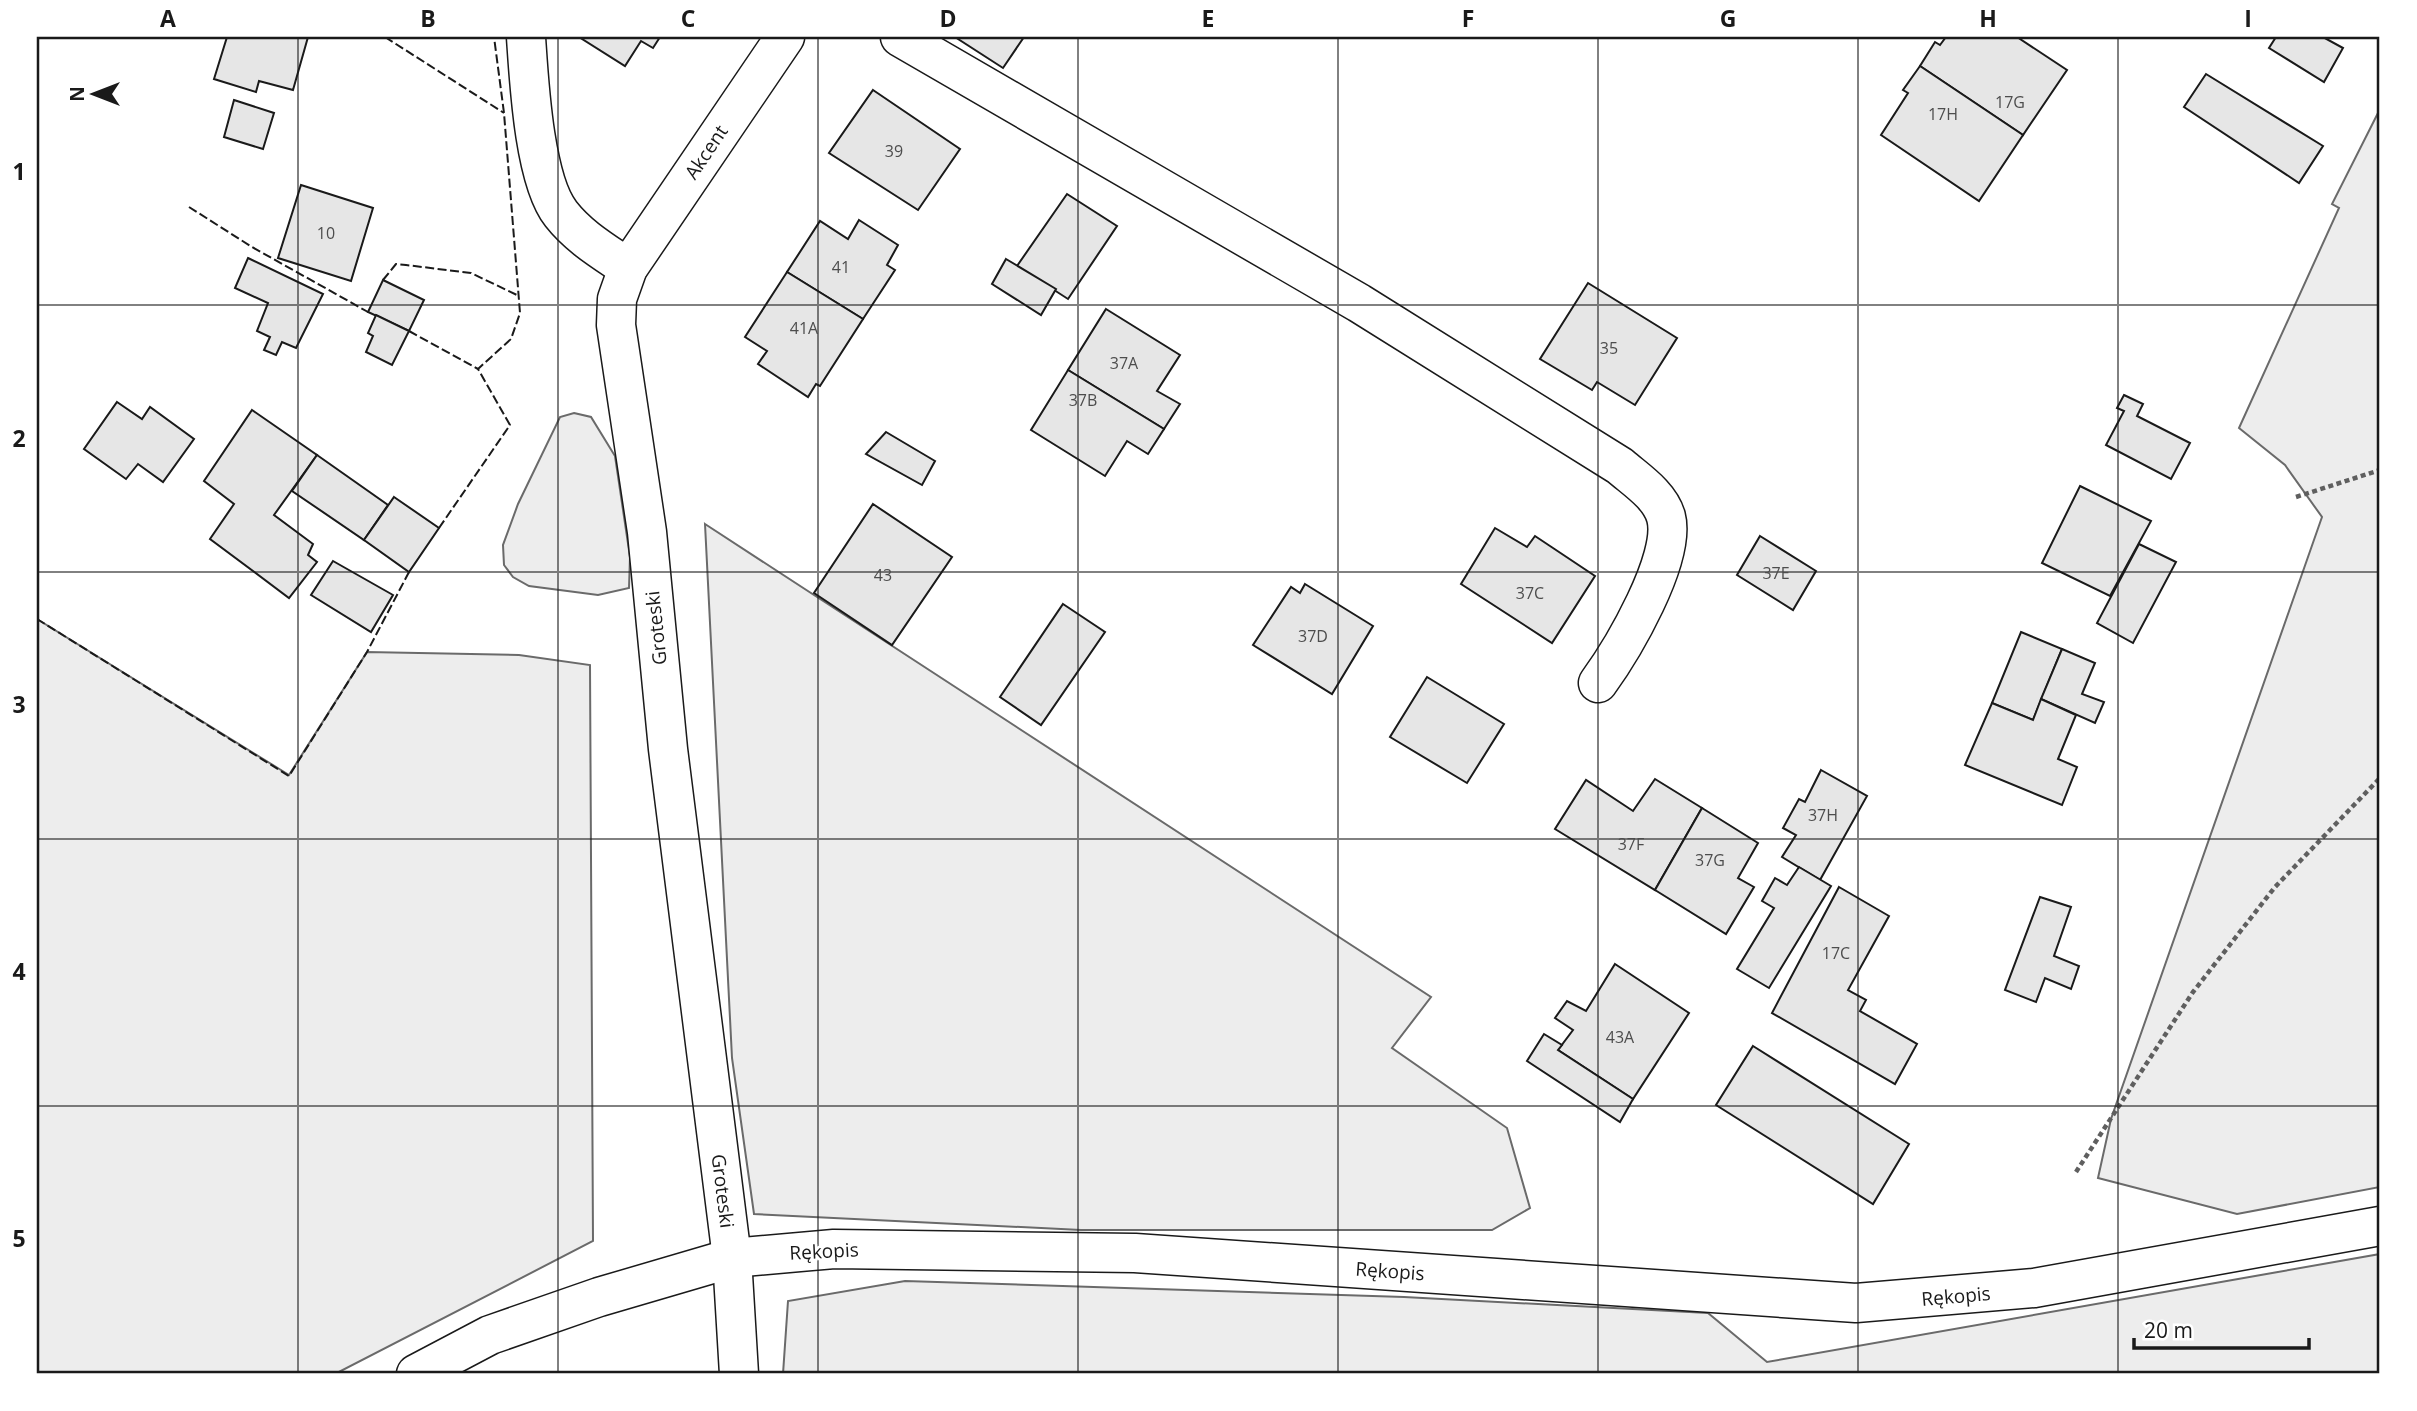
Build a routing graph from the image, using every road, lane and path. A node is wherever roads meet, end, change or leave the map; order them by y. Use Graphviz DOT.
graph roads {
  1 [pos="526,37"];
  2 [pos="785,37"];
  3 [pos="900,37"];
  4 [pos="628,268"];
  5 [pos="2380,470"];
  6 [pos="2296,497"];
  7 [pos="1598,683"];
  8 [pos="2380,778"];
  9 [pos="2076,1172"];
  10 [pos="2380,1226"];
  11 [pos="732,1258"];
  12 [pos="416,1374"];
  13 [pos="739,1374"];
  1 -- 4 [label="street"];
  2 -- 4 [label="street, Akcent"];
  3 -- 7 [label="street"];
  4 -- 11 [label="street, Groteski"];
  5 -- 6 [label="path"];
  8 -- 9 [label="path"];
  10 -- 11 [label="street, Rękopis"];
  11 -- 12 [label="street, Rękopis"];
  11 -- 13 [label="street, Groteski"];
}
